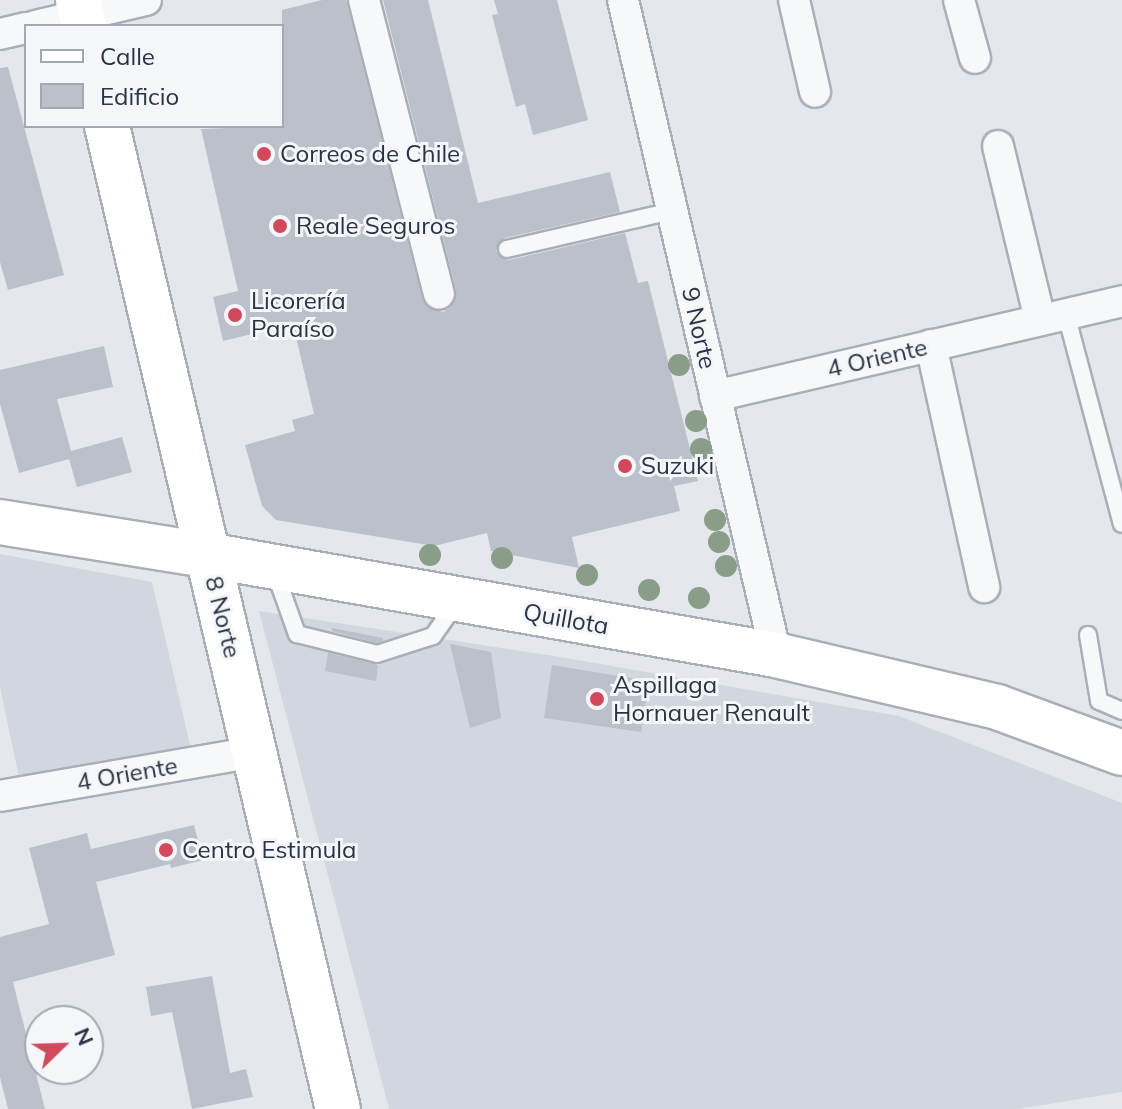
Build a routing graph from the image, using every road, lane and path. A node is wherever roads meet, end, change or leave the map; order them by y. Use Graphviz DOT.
graph roads {
  1 [pos="146,0"];
  2 [pos="364,0"];
  3 [pos="623,0"];
  4 [pos="794,0"];
  5 [pos="959,0"];
  6 [pos="81,14"];
  7 [pos="43,24"];
  8 [pos="24,28"];
  9 [pos="0,34"];
  10 [pos="975,58"];
  11 [pos="815,92"];
  12 [pos="107,128"];
  13 [pos="998,146"];
  14 [pos="672,211"];
  15 [pos="507,249"];
  16 [pos="439,294"];
  17 [pos="1122,301"];
  18 [pos="1053,317"];
  19 [pos="931,345"];
  20 [pos="715,396"];
  21 [pos="0,522"];
  22 [pos="1122,524"];
  23 [pos="207,555"];
  24 [pos="274,569"];
  25 [pos="984,587"];
  26 [pos="458,600"];
  27 [pos="1088,635"];
  28 [pos="776,655"];
  29 [pos="1122,711"];
  30 [pos="1098,727"];
  31 [pos="255,752"];
  32 [pos="0,796"];
  33 [pos="338,1109"];
  1 -- 6 [label="street"];
  2 -- 16 [label="street"];
  3 -- 14 [label="street, 9 Norte"];
  4 -- 11 [label="street"];
  5 -- 10 [label="street"];
  6 -- 7 [label="street"];
  8 -- 9 [label="street"];
  12 -- 23 [label="main road, 8 Norte"];
  13 -- 18 [label="street"];
  14 -- 15 [label="lane"];
  14 -- 20 [label="street, 9 Norte"];
  17 -- 18 [label="street, 4 Oriente"];
  18 -- 19 [label="street, 4 Oriente"];
  18 -- 22 [label="lane"];
  19 -- 20 [label="street, 4 Oriente"];
  19 -- 25 [label="street"];
  20 -- 28 [label="street, 9 Norte"];
  21 -- 23 [label="main road, Quillota"];
  23 -- 24 [label="main road, Quillota"];
  23 -- 31 [label="main road, 8 Norte"];
  24 -- 26 [label="main road, Quillota"];
  24 -- 26 [label="lane"];
  26 -- 28 [label="main road, Quillota"];
  27 -- 30 [label="lane"];
  28 -- 30 [label="main road, Quillota"];
  29 -- 30 [label="lane"];
  31 -- 32 [label="street, 4 Oriente"];
  31 -- 33 [label="main road, 8 Norte"];
}
